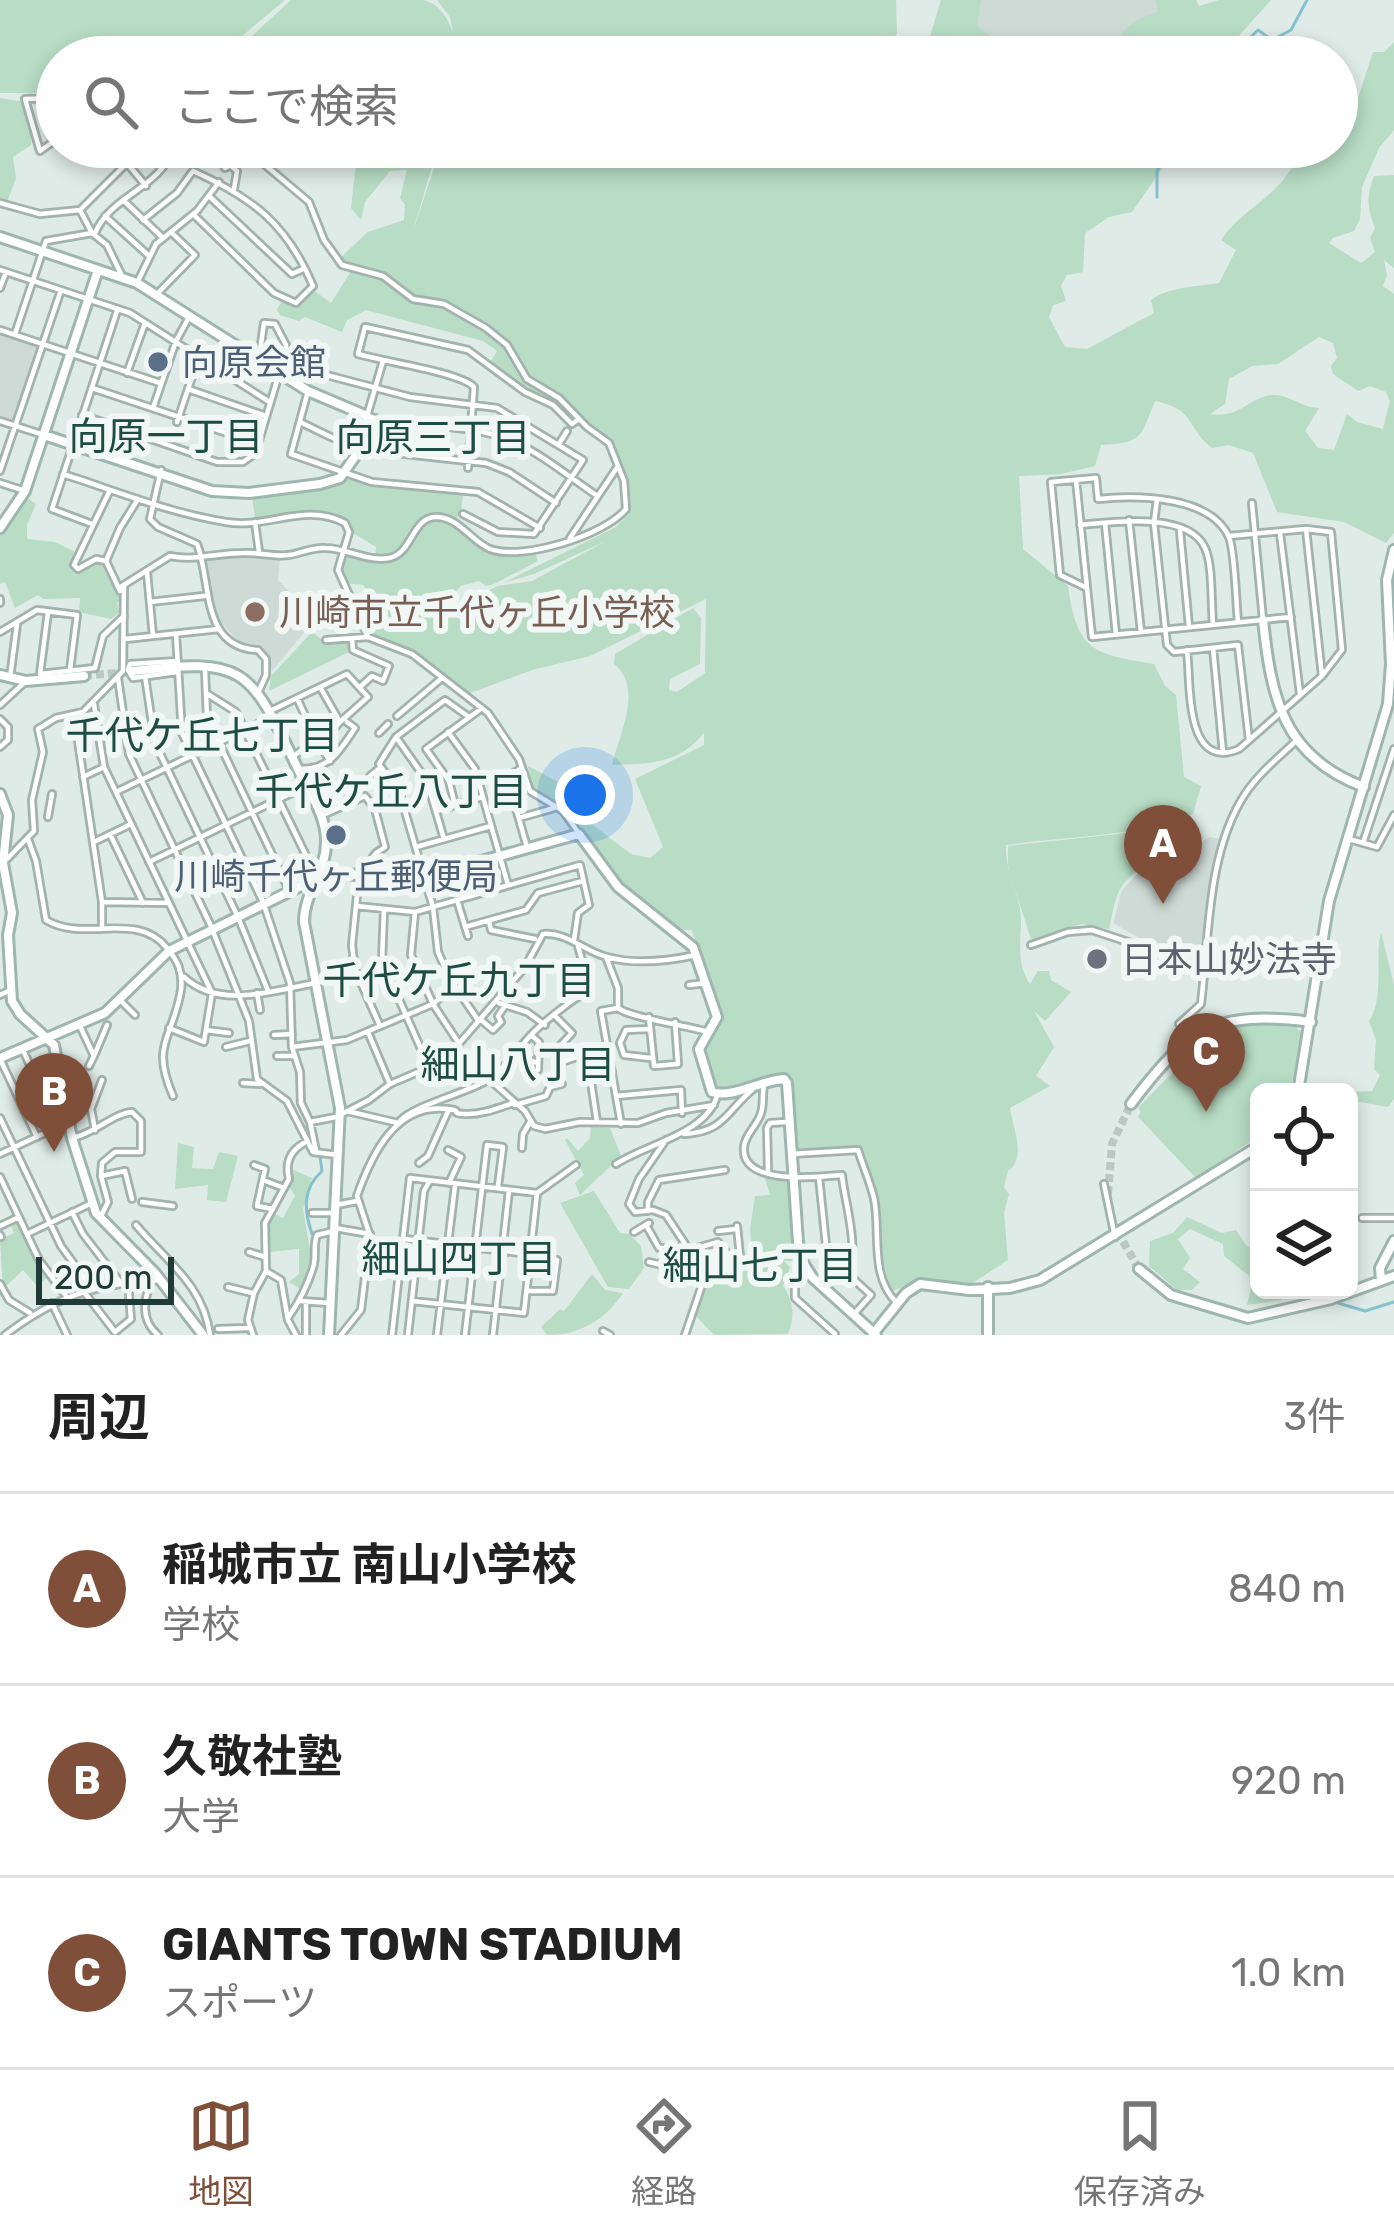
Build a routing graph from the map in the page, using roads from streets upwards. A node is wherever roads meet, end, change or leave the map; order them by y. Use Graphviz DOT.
graph roads {
  1 [pos="36,99"];
  2 [pos="36,138"];
  3 [pos="122,168"];
  4 [pos="131,168"];
  5 [pos="165,168"];
  6 [pos="234,168"];
  7 [pos="269,168"];
  8 [pos="219,182"];
  9 [pos="146,186"];
  10 [pos="234,189"];
  11 [pos="209,196"];
  12 [pos="123,200"];
  13 [pos="0,202"];
  14 [pos="80,210"];
  15 [pos="193,214"];
  16 [pos="105,216"];
  17 [pos="143,220"];
  18 [pos="171,232"];
  19 [pos="93,234"];
  20 [pos="0,237"];
  21 [pos="162,238"];
  22 [pos="43,252"];
  23 [pos="148,255"];
  24 [pos="305,268"];
  25 [pos="98,270"];
  26 [pos="3,271"];
  27 [pos="124,278"];
  28 [pos="33,280"];
  29 [pos="137,283"];
  30 [pos="0,288"];
  31 [pos="61,290"];
  32 [pos="157,294"];
  33 [pos="89,299"];
  34 [pos="118,309"];
  35 [pos="190,315"];
  36 [pos="146,323"];
  37 [pos="0,330"];
  38 [pos="15,335"];
  39 [pos="176,341"];
  40 [pos="42,344"];
  41 [pos="71,354"];
  42 [pos="249,355"];
  43 [pos="198,359"];
  44 [pos="383,361"];
  45 [pos="100,364"];
  46 [pos="283,372"];
  47 [pos="127,373"];
  48 [pos="160,383"];
  49 [pos="375,387"];
  50 [pos="92,388"];
  51 [pos="188,389"];
  52 [pos="308,391"];
  53 [pos="270,402"];
  54 [pos="474,403"];
  55 [pos="153,408"];
  56 [pos="82,415"];
  57 [pos="266,416"];
  58 [pos="367,416"];
  59 [pos="178,419"];
  60 [pos="579,419"];
  61 [pos="0,421"];
  62 [pos="300,422"];
  63 [pos="15,426"];
  64 [pos="471,431"];
  65 [pos="567,431"];
  66 [pos="44,435"];
  67 [pos="73,444"];
  68 [pos="258,444"];
  69 [pos="559,444"];
  70 [pos="358,445"];
  71 [pos="3,454"];
  72 [pos="468,464"];
  73 [pos="618,466"];
  74 [pos="0,471"];
  75 [pos="160,472"];
  76 [pos="345,473"];
  77 [pos="63,474"];
  78 [pos="572,478"];
  79 [pos="1076,480"];
  80 [pos="0,483"];
  81 [pos="110,489"];
  82 [pos="25,491"];
  83 [pos="596,495"];
  84 [pos="139,499"];
  85 [pos="1157,499"];
  86 [pos="151,503"];
  87 [pos="556,503"];
  88 [pos="1252,503"];
  89 [pos="1129,520"];
  90 [pos="255,522"];
  91 [pos="455,523"];
  92 [pos="1105,523"];
  93 [pos="1154,523"];
  94 [pos="92,524"];
  95 [pos="1080,525"];
  96 [pos="0,528"];
  97 [pos="540,528"];
  98 [pos="1179,528"];
  99 [pos="1306,529"];
  100 [pos="1280,531"];
  101 [pos="1255,533"];
  102 [pos="1228,536"];
  103 [pos="570,538"];
  104 [pos="1394,550"];
  105 [pos="345,551"];
  106 [pos="260,554"];
  107 [pos="202,558"];
  108 [pos="106,561"];
  109 [pos="147,572"];
  110 [pos="122,587"];
  111 [pos="1087,588"];
  112 [pos="207,596"];
  113 [pos="150,602"];
  114 [pos="48,612"];
  115 [pos="125,615"];
  116 [pos="1291,617"];
  117 [pos="1264,620"];
  118 [pos="17,622"];
  119 [pos="1238,622"];
  120 [pos="1213,624"];
  121 [pos="1189,627"];
  122 [pos="219,628"];
  123 [pos="1165,630"];
  124 [pos="0,632"];
  125 [pos="1141,632"];
  126 [pos="176,634"];
  127 [pos="1116,634"];
  128 [pos="154,636"];
  129 [pos="368,638"];
  130 [pos="125,639"];
  131 [pos="352,639"];
  132 [pos="326,640"];
  133 [pos="1213,648"];
  134 [pos="1187,650"];
  135 [pos="205,664"];
  136 [pos="178,666"];
  137 [pos="70,671"];
  138 [pos="128,671"];
  139 [pos="5,676"];
  140 [pos="84,676"];
  141 [pos="145,676"];
  142 [pos="1322,676"];
  143 [pos="442,677"];
  144 [pos="118,678"];
  145 [pos="26,681"];
  146 [pos="320,687"];
  147 [pos="360,688"];
  148 [pos="1392,691"];
  149 [pos="206,693"];
  150 [pos="258,693"];
  151 [pos="1300,694"];
  152 [pos="297,698"];
  153 [pos="94,704"];
  154 [pos="0,705"];
  155 [pos="482,708"];
  156 [pos="1280,712"];
  157 [pos="74,714"];
  158 [pos="271,714"];
  159 [pos="397,716"];
  160 [pos="1390,716"];
  161 [pos="469,717"];
  162 [pos="0,719"];
  163 [pos="344,722"];
  164 [pos="388,724"];
  165 [pos="245,730"];
  166 [pos="332,731"];
  167 [pos="448,732"];
  168 [pos="379,734"];
  169 [pos="396,737"];
  170 [pos="1249,740"];
  171 [pos="1298,740"];
  172 [pos="219,743"];
  173 [pos="0,747"];
  174 [pos="321,747"];
  175 [pos="1394,749"];
  176 [pos="1222,753"];
  177 [pos="193,755"];
  178 [pos="292,757"];
  179 [pos="330,761"];
  180 [pos="104,767"];
  181 [pos="381,767"];
  182 [pos="167,768"];
  183 [pos="522,768"];
  184 [pos="298,769"];
  185 [pos="370,776"];
  186 [pos="83,777"];
  187 [pos="142,780"];
  188 [pos="1384,782"];
  189 [pos="1394,785"];
  190 [pos="306,787"];
  191 [pos="1364,787"];
  192 [pos="116,793"];
  193 [pos="0,794"];
  194 [pos="52,794"];
  195 [pos="483,797"];
  196 [pos="32,800"];
  197 [pos="277,800"];
  198 [pos="48,802"];
  199 [pos="353,802"];
  200 [pos="455,805"];
  201 [pos="556,808"];
  202 [pos="436,811"];
  203 [pos="252,812"];
  204 [pos="1394,815"];
  205 [pos="321,816"];
  206 [pos="48,817"];
  207 [pos="519,818"];
  208 [pos="4,822"];
  209 [pos="131,824"];
  210 [pos="226,825"];
  211 [pos="491,826"];
  212 [pos="579,833"];
  213 [pos="110,834"];
  214 [pos="200,837"];
  215 [pos="1348,838"];
  216 [pos="28,839"];
  217 [pos="444,839"];
  218 [pos="94,842"];
  219 [pos="1364,843"];
  220 [pos="416,847"];
  221 [pos="527,848"];
  222 [pos="175,850"];
  223 [pos="500,856"];
  224 [pos="2,858"];
  225 [pos="149,862"];
  226 [pos="359,876"];
  227 [pos="317,878"];
  228 [pos="424,878"];
  229 [pos="584,881"];
  230 [pos="508,885"];
  231 [pos="290,892"];
  232 [pos="457,900"];
  233 [pos="102,902"];
  234 [pos="143,903"];
  235 [pos="169,903"];
  236 [pos="264,905"];
  237 [pos="356,906"];
  238 [pos="433,907"];
  239 [pos="385,909"];
  240 [pos="415,912"];
  241 [pos="238,917"];
  242 [pos="489,921"];
  243 [pos="465,927"];
  244 [pos="5,928"];
  245 [pos="102,929"];
  246 [pos="212,929"];
  247 [pos="468,936"];
  248 [pos="537,940"];
  249 [pos="187,941"];
  250 [pos="576,944"];
  251 [pos="1031,945"];
  252 [pos="169,951"];
  253 [pos="696,955"];
  254 [pos="607,957"];
  255 [pos="1206,958"];
  256 [pos="529,960"];
  257 [pos="540,968"];
  258 [pos="386,970"];
  259 [pos="183,976"];
  260 [pos="361,981"];
  261 [pos="316,982"];
  262 [pos="706,983"];
  263 [pos="454,985"];
  264 [pos="689,985"];
  265 [pos="291,987"];
  266 [pos="11,990"];
  267 [pos="268,991"];
  268 [pos="212,993"];
  269 [pos="257,993"];
  270 [pos="0,994"];
  271 [pos="239,996"];
  272 [pos="121,1001"];
  273 [pos="433,1004"];
  274 [pos="618,1007"];
  275 [pos="260,1010"];
  276 [pos="135,1015"];
  277 [pos="406,1015"];
  278 [pos="555,1016"];
  279 [pos="650,1017"];
  280 [pos="479,1019"];
  281 [pos="675,1022"];
  282 [pos="1311,1022"];
  283 [pos="79,1024"];
  284 [pos="1179,1024"];
  285 [pos="107,1025"];
  286 [pos="544,1025"];
  287 [pos="380,1026"];
  288 [pos="169,1028"];
  289 [pos="650,1029"];
  290 [pos="206,1030"];
  291 [pos="368,1032"];
  292 [pos="708,1032"];
  293 [pos="229,1033"];
  294 [pos="292,1034"];
  295 [pos="274,1035"];
  296 [pos="531,1035"];
  297 [pos="49,1037"];
  298 [pos="327,1040"];
  299 [pos="250,1041"];
  300 [pos="458,1042"];
  301 [pos="226,1047"];
  302 [pos="292,1047"];
  303 [pos="22,1048"];
  304 [pos="582,1055"];
  305 [pos="277,1056"];
  306 [pos="295,1056"];
  307 [pos="515,1056"];
  308 [pos="0,1058"];
  309 [pos="653,1058"];
  310 [pos="90,1061"];
  311 [pos="429,1068"];
  312 [pos="80,1070"];
  313 [pos="612,1071"];
  314 [pos="489,1079"];
  315 [pos="102,1080"];
  316 [pos="243,1083"];
  317 [pos="764,1083"];
  318 [pos="1300,1083"];
  319 [pos="260,1084"];
  320 [pos="390,1084"];
  321 [pos="562,1084"];
  322 [pos="173,1096"];
  323 [pos="616,1096"];
  324 [pos="716,1101"];
  325 [pos="514,1104"];
  326 [pos="1131,1104"];
  327 [pos="449,1109"];
  328 [pos="344,1113"];
  329 [pos="682,1113"];
  330 [pos="0,1118"];
  331 [pos="68,1122"];
  332 [pos="310,1122"];
  333 [pos="399,1122"];
  334 [pos="530,1122"];
  335 [pos="597,1122"];
  336 [pos="789,1122"];
  337 [pos="621,1124"];
  338 [pos="58,1127"];
  339 [pos="95,1130"];
  340 [pos="684,1134"];
  341 [pos="37,1137"];
  342 [pos="72,1138"];
  343 [pos="666,1140"];
  344 [pos="306,1142"];
  345 [pos="14,1148"];
  346 [pos="522,1148"];
  347 [pos="448,1150"];
  348 [pos="1250,1152"];
  349 [pos="0,1154"];
  350 [pos="318,1154"];
  351 [pos="790,1154"];
  352 [pos="338,1155"];
  353 [pos="698,1160"];
  354 [pos="419,1163"];
  355 [pos="616,1164"];
  356 [pos="254,1165"];
  357 [pos="576,1165"];
  358 [pos="725,1170"];
  359 [pos="768,1171"];
  360 [pos="82,1172"];
  361 [pos="700,1174"];
  362 [pos="0,1177"];
  363 [pos="819,1177"];
  364 [pos="101,1178"];
  365 [pos="792,1178"];
  366 [pos="262,1180"];
  367 [pos="429,1182"];
  368 [pos="452,1184"];
  369 [pos="1104,1184"];
  370 [pos="482,1187"];
  371 [pos="284,1188"];
  372 [pos="498,1188"];
  373 [pos="509,1190"];
  374 [pos="537,1193"];
  375 [pos="132,1199"];
  376 [pos="92,1202"];
  377 [pos="142,1202"];
  378 [pos="358,1202"];
  379 [pos="173,1206"];
  380 [pos="273,1209"];
  381 [pos="336,1209"];
  382 [pos="648,1211"];
  383 [pos="72,1212"];
  384 [pos="312,1214"];
  385 [pos="19,1217"];
  386 [pos="1362,1218"];
  387 [pos="1394,1218"];
  388 [pos="102,1220"];
  389 [pos="50,1223"];
  390 [pos="136,1225"];
  391 [pos="0,1226"];
  392 [pos="860,1228"];
  393 [pos="335,1229"];
  394 [pos="850,1229"];
  395 [pos="634,1232"];
  396 [pos="718,1232"];
  397 [pos="27,1234"];
  398 [pos="370,1234"];
  399 [pos="1115,1237"];
  400 [pos="403,1239"];
  401 [pos="419,1241"];
  402 [pos="1394,1241"];
  403 [pos="448,1244"];
  404 [pos="475,1247"];
  405 [pos="688,1249"];
  406 [pos="503,1250"];
  407 [pos="249,1252"];
  408 [pos="315,1256"];
  409 [pos="334,1256"];
  410 [pos="530,1256"];
  411 [pos="265,1257"];
  412 [pos="649,1262"];
  413 [pos="1139,1269"];
  414 [pos="266,1270"];
  415 [pos="845,1273"];
  416 [pos="701,1274"];
  417 [pos="809,1275"];
  418 [pos="1394,1276"];
  419 [pos="156,1280"];
  420 [pos="1382,1280"];
  421 [pos="125,1283"];
  422 [pos="0,1285"];
  423 [pos="228,1287"];
  424 [pos="988,1288"];
  425 [pos="93,1290"];
  426 [pos="526,1291"];
  427 [pos="84,1292"];
  428 [pos="254,1293"];
  429 [pos="67,1297"];
  430 [pos="3,1298"];
  431 [pos="412,1301"];
  432 [pos="303,1302"];
  433 [pos="52,1303"];
  434 [pos="332,1303"];
  435 [pos="897,1303"];
  436 [pos="441,1304"];
  437 [pos="469,1307"];
  438 [pos="496,1310"];
  439 [pos="32,1314"];
  440 [pos="854,1314"];
  441 [pos="288,1318"];
  442 [pos="122,1327"];
  443 [pos="218,1329"];
  444 [pos="252,1331"];
  445 [pos="835,1334"];
  446 [pos="874,1334"];
  447 [pos="4,1335"];
  448 [pos="67,1335"];
  449 [pos="129,1335"];
  450 [pos="158,1335"];
  451 [pos="206,1335"];
  452 [pos="296,1335"];
  453 [pos="306,1335"];
  454 [pos="329,1335"];
  455 [pos="341,1335"];
  456 [pos="392,1335"];
  457 [pos="408,1335"];
  458 [pos="437,1335"];
  459 [pos="465,1335"];
  460 [pos="493,1335"];
  461 [pos="685,1335"];
  462 [pos="988,1335"];
  1 -- 2 [label="street"];
  3 -- 14 [label="street"];
  4 -- 9 [label="street"];
  5 -- 9 [label="street"];
  6 -- 10 [label="street"];
  7 -- 60 [label="street"];
  8 -- 10 [label="street"];
  8 -- 11 [label="street"];
  8 -- 17 [label="street"];
  9 -- 12 [label="street"];
  10 -- 24 [label="street"];
  11 -- 15 [label="street"];
  11 -- 24 [label="street"];
  12 -- 16 [label="street"];
  12 -- 17 [label="street"];
  13 -- 14 [label="street"];
  14 -- 19 [label="street"];
  15 -- 18 [label="street"];
  15 -- 24 [label="street"];
  16 -- 19 [label="street"];
  16 -- 23 [label="street"];
  17 -- 21 [label="street"];
  18 -- 21 [label="street"];
  18 -- 32 [label="street"];
  19 -- 22 [label="street"];
  19 -- 27 [label="street"];
  20 -- 22 [label="street"];
  21 -- 23 [label="street"];
  22 -- 25 [label="street"];
  22 -- 28 [label="street"];
  23 -- 29 [label="street"];
  25 -- 27 [label="street"];
  25 -- 33 [label="street"];
  26 -- 28 [label="street"];
  26 -- 30 [label="street"];
  27 -- 29 [label="street"];
  28 -- 31 [label="street"];
  28 -- 38 [label="street"];
  29 -- 32 [label="street"];
  31 -- 33 [label="street"];
  31 -- 40 [label="street"];
  32 -- 35 [label="street"];
  33 -- 34 [label="street"];
  33 -- 41 [label="street"];
  34 -- 36 [label="street"];
  34 -- 45 [label="street"];
  35 -- 39 [label="street"];
  35 -- 42 [label="street"];
  36 -- 39 [label="street"];
  36 -- 47 [label="street"];
  37 -- 38 [label="street"];
  38 -- 40 [label="street"];
  39 -- 43 [label="street"];
  39 -- 48 [label="street"];
  40 -- 41 [label="street"];
  40 -- 63 [label="street"];
  41 -- 45 [label="street"];
  41 -- 66 [label="street"];
  42 -- 46 [label="street"];
  42 -- 46 [label="street"];
  43 -- 51 [label="street"];
  43 -- 53 [label="street"];
  44 -- 49 [label="street"];
  44 -- 54 [label="street"];
  44 -- 60 [label="street"];
  45 -- 47 [label="street"];
  45 -- 50 [label="street"];
  46 -- 49 [label="street"];
  46 -- 52 [label="street"];
  46 -- 53 [label="street"];
  47 -- 48 [label="street"];
  48 -- 55 [label="street"];
  49 -- 54 [label="street"];
  49 -- 58 [label="street"];
  50 -- 55 [label="street"];
  50 -- 56 [label="street"];
  51 -- 57 [label="street"];
  51 -- 59 [label="street"];
  52 -- 58 [label="street"];
  52 -- 62 [label="street"];
  53 -- 57 [label="street"];
  54 -- 64 [label="street"];
  54 -- 69 [label="street"];
  55 -- 59 [label="street"];
  56 -- 67 [label="street"];
  56 -- 68 [label="street"];
  57 -- 68 [label="street"];
  58 -- 64 [label="street"];
  58 -- 70 [label="street"];
  59 -- 68 [label="street"];
  60 -- 73 [label="street"];
  61 -- 63 [label="street"];
  62 -- 70 [label="street"];
  62 -- 76 [label="street"];
  63 -- 66 [label="street"];
  63 -- 71 [label="street"];
  64 -- 72 [label="street"];
  64 -- 78 [label="street"];
  65 -- 69 [label="street"];
  66 -- 67 [label="street"];
  66 -- 82 [label="street"];
  67 -- 75 [label="street"];
  67 -- 77 [label="street"];
  69 -- 78 [label="street"];
  70 -- 72 [label="street"];
  70 -- 76 [label="street"];
  71 -- 74 [label="street"];
  72 -- 87 [label="street"];
  73 -- 83 [label="street"];
  73 -- 103 [label="street"];
  75 -- 76 [label="street"];
  75 -- 86 [label="street"];
  76 -- 97 [label="street"];
  77 -- 81 [label="street"];
  77 -- 94 [label="street"];
  78 -- 83 [label="street"];
  78 -- 87 [label="street"];
  79 -- 85 [label="street"];
  79 -- 95 [label="street"];
  79 -- 111 [label="street"];
  80 -- 82 [label="street"];
  81 -- 84 [label="street"];
  81 -- 94 [label="street"];
  82 -- 96 [label="street"];
  83 -- 103 [label="street"];
  84 -- 86 [label="street"];
  84 -- 108 [label="street"];
  85 -- 93 [label="street"];
  85 -- 102 [label="street"];
  86 -- 90 [label="street"];
  86 -- 107 [label="street"];
  87 -- 97 [label="street"];
  88 -- 101 [label="street"];
  89 -- 92 [label="street"];
  89 -- 93 [label="street"];
  89 -- 125 [label="street"];
  90 -- 105 [label="street"];
  90 -- 106 [label="street"];
  91 -- 97 [label="street"];
  91 -- 103 [label="street"];
  91 -- 105 [label="street"];
  92 -- 95 [label="street"];
  92 -- 127 [label="street"];
  93 -- 98 [label="street"];
  93 -- 123 [label="street"];
  94 -- 108 [label="street"];
  95 -- 111 [label="street"];
  98 -- 120 [label="street"];
  98 -- 121 [label="street"];
  99 -- 100 [label="street"];
  99 -- 142 [label="street"];
  99 -- 142 [label="street"];
  100 -- 101 [label="street"];
  100 -- 116 [label="street"];
  101 -- 102 [label="street"];
  101 -- 117 [label="street"];
  102 -- 119 [label="street"];
  104 -- 148 [label="street"];
  105 -- 106 [label="street"];
  105 -- 129 [label="street"];
  106 -- 107 [label="street"];
  107 -- 109 [label="street"];
  107 -- 112 [label="street"];
  108 -- 110 [label="street"];
  109 -- 110 [label="street"];
  109 -- 113 [label="street"];
  110 -- 115 [label="street"];
  111 -- 127 [label="street"];
  112 -- 113 [label="street"];
  112 -- 122 [label="street"];
  113 -- 128 [label="street"];
  114 -- 118 [label="street"];
  114 -- 137 [label="street"];
  114 -- 137 [label="street"];
  115 -- 130 [label="street"];
  115 -- 137 [label="street"];
  116 -- 117 [label="street"];
  116 -- 151 [label="street"];
  117 -- 119 [label="street"];
  117 -- 156 [label="street"];
  118 -- 124 [label="street"];
  118 -- 139 [label="street"];
  119 -- 120 [label="street"];
  120 -- 121 [label="street"];
  121 -- 123 [label="street"];
  122 -- 126 [label="street"];
  122 -- 150 [label="street"];
  123 -- 125 [label="street"];
  123 -- 134 [label="street"];
  125 -- 127 [label="street"];
  126 -- 128 [label="street"];
  126 -- 136 [label="street"];
  128 -- 130 [label="street"];
  129 -- 131 [label="street"];
  129 -- 143 [label="street"];
  130 -- 138 [label="street"];
  131 -- 132 [label="street"];
  131 -- 147 [label="street"];
  133 -- 134 [label="street"];
  133 -- 170 [label="street"];
  133 -- 176 [label="street"];
  134 -- 176 [label="street"];
  135 -- 136 [label="street"];
  135 -- 149 [label="street"];
  135 -- 150 [label="street"];
  136 -- 138 [label="street"];
  136 -- 141 [label="street"];
  136 -- 177 [label="street"];
  138 -- 141 [label="street"];
  138 -- 144 [label="street"];
  139 -- 145 [label="street"];
  140 -- 145 [label="street"];
  141 -- 182 [label="street"];
  142 -- 151 [label="street"];
  143 -- 155 [label="street"];
  143 -- 159 [label="street"];
  144 -- 153 [label="street"];
  144 -- 187 [label="street"];
  145 -- 154 [label="street"];
  146 -- 147 [label="street"];
  146 -- 152 [label="street"];
  146 -- 163 [label="street"];
  147 -- 163 [label="street"];
  148 -- 160 [label="street"];
  149 -- 165 [label="street"];
  149 -- 172 [label="street"];
  150 -- 158 [label="street"];
  151 -- 156 [label="street"];
  152 -- 158 [label="street"];
  152 -- 178 [label="street"];
  153 -- 157 [label="street"];
  153 -- 180 [label="street"];
  155 -- 161 [label="street"];
  155 -- 183 [label="street"];
  156 -- 170 [label="street"];
  156 -- 171 [label="street"];
  157 -- 186 [label="street"];
  157 -- 196 [label="street"];
  158 -- 165 [label="street"];
  158 -- 178 [label="street"];
  160 -- 191 [label="street"];
  161 -- 167 [label="street"];
  161 -- 169 [label="street"];
  162 -- 173 [label="street"];
  163 -- 166 [label="street"];
  163 -- 179 [label="street"];
  164 -- 168 [label="street"];
  165 -- 172 [label="street"];
  165 -- 197 [label="street"];
  167 -- 195 [label="street"];
  167 -- 200 [label="street"];
  169 -- 181 [label="street"];
  169 -- 202 [label="street"];
  170 -- 176 [label="street"];
  171 -- 191 [label="street"];
  171 -- 255 [label="street"];
  172 -- 177 [label="street"];
  172 -- 203 [label="street"];
  174 -- 179 [label="street"];
  175 -- 188 [label="street"];
  177 -- 182 [label="street"];
  177 -- 210 [label="street"];
  178 -- 184 [label="street"];
  179 -- 184 [label="street"];
  180 -- 186 [label="street"];
  180 -- 192 [label="street"];
  181 -- 185 [label="street"];
  181 -- 220 [label="street"];
  182 -- 187 [label="street"];
  182 -- 214 [label="street"];
  183 -- 201 [label="street"];
  183 -- 207 [label="street"];
  184 -- 190 [label="street"];
  186 -- 218 [label="street"];
  187 -- 192 [label="street"];
  187 -- 222 [label="street"];
  188 -- 189 [label="street"];
  188 -- 219 [label="street"];
  190 -- 197 [label="street"];
  190 -- 199 [label="street"];
  190 -- 205 [label="street"];
  191 -- 215 [label="street"];
  192 -- 209 [label="street"];
  193 -- 208 [label="street"];
  194 -- 198 [label="street"];
  195 -- 200 [label="street"];
  195 -- 211 [label="street"];
  196 -- 198 [label="street"];
  196 -- 216 [label="street"];
  197 -- 203 [label="street"];
  197 -- 227 [label="street"];
  198 -- 206 [label="street"];
  199 -- 205 [label="street"];
  199 -- 226 [label="street"];
  200 -- 202 [label="street"];
  201 -- 207 [label="street"];
  201 -- 212 [label="street"];
  202 -- 217 [label="street"];
  203 -- 210 [label="street"];
  203 -- 231 [label="street"];
  204 -- 219 [label="street"];
  205 -- 227 [label="street"];
  207 -- 221 [label="street"];
  208 -- 224 [label="street"];
  209 -- 213 [label="street"];
  209 -- 225 [label="street"];
  210 -- 214 [label="street"];
  210 -- 236 [label="street"];
  211 -- 217 [label="street"];
  211 -- 223 [label="street"];
  212 -- 221 [label="street"];
  212 -- 253 [label="street"];
  213 -- 218 [label="street"];
  213 -- 234 [label="street"];
  214 -- 222 [label="street"];
  214 -- 241 [label="street"];
  215 -- 219 [label="street"];
  215 -- 282 [label="street"];
  216 -- 224 [label="street"];
  216 -- 245 [label="street"];
  217 -- 220 [label="street"];
  218 -- 233 [label="street"];
  220 -- 228 [label="street"];
  221 -- 223 [label="street"];
  222 -- 225 [label="street"];
  222 -- 246 [label="street"];
  223 -- 228 [label="street"];
  223 -- 230 [label="street"];
  224 -- 244 [label="street"];
  225 -- 235 [label="street"];
  226 -- 227 [label="street"];
  226 -- 228 [label="street"];
  226 -- 237 [label="street"];
  227 -- 231 [label="street"];
  227 -- 261 [label="street"];
  228 -- 238 [label="street"];
  229 -- 230 [label="street"];
  229 -- 242 [label="street"];
  229 -- 250 [label="street"];
  230 -- 232 [label="street"];
  231 -- 236 [label="street"];
  232 -- 238 [label="street"];
  232 -- 243 [label="street"];
  233 -- 234 [label="street"];
  233 -- 245 [label="street"];
  234 -- 235 [label="street"];
  235 -- 249 [label="street"];
  236 -- 241 [label="street"];
  236 -- 265 [label="street"];
  237 -- 239 [label="street"];
  237 -- 260 [label="street"];
  238 -- 240 [label="street"];
  238 -- 263 [label="street"];
  239 -- 240 [label="street"];
  239 -- 258 [label="street"];
  240 -- 273 [label="street"];
  241 -- 246 [label="street"];
  241 -- 267 [label="street"];
  242 -- 243 [label="street"];
  242 -- 248 [label="street"];
  243 -- 247 [label="street"];
  244 -- 266 [label="street"];
  245 -- 252 [label="street"];
  246 -- 249 [label="street"];
  246 -- 271 [label="street"];
  248 -- 250 [label="street"];
  248 -- 256 [label="street"];
  249 -- 252 [label="street"];
  249 -- 268 [label="street"];
  250 -- 254 [label="street"];
  250 -- 278 [label="street"];
  251 -- 255 [label="street"];
  252 -- 259 [label="street"];
  252 -- 272 [label="street"];
  253 -- 254 [label="street"];
  253 -- 262 [label="street"];
  254 -- 274 [label="street"];
  255 -- 284 [label="street"];
  256 -- 257 [label="street"];
  256 -- 280 [label="street"];
  258 -- 260 [label="street"];
  258 -- 277 [label="street"];
  259 -- 268 [label="street"];
  259 -- 288 [label="street"];
  260 -- 287 [label="street"];
  261 -- 265 [label="street"];
  261 -- 298 [label="street"];
  262 -- 264 [label="street"];
  262 -- 292 [label="street"];
  263 -- 273 [label="street"];
  263 -- 280 [label="street"];
  265 -- 267 [label="street"];
  265 -- 294 [label="street"];
  266 -- 270 [label="street"];
  266 -- 297 [label="street"];
  267 -- 269 [label="street"];
  268 -- 271 [label="street"];
  268 -- 290 [label="street"];
  269 -- 271 [label="street"];
  269 -- 275 [label="street"];
  271 -- 299 [label="street"];
  272 -- 276 [label="street"];
  272 -- 283 [label="street"];
  273 -- 277 [label="street"];
  273 -- 300 [label="street"];
  274 -- 279 [label="street"];
  274 -- 313 [label="street"];
  277 -- 287 [label="street"];
  277 -- 311 [label="street"];
  278 -- 286 [label="street"];
  278 -- 304 [label="street"];
  279 -- 281 [label="street"];
  279 -- 289 [label="street"];
  280 -- 286 [label="street"];
  280 -- 300 [label="street"];
  281 -- 292 [label="street"];
  281 -- 309 [label="street"];
  282 -- 318 [label="street"];
  282 -- 326 [label="street"];
  283 -- 297 [label="street"];
  283 -- 310 [label="street"];
  285 -- 310 [label="street"];
  286 -- 296 [label="street"];
  287 -- 291 [label="street"];
  288 -- 290 [label="street"];
  288 -- 322 [label="street"];
  289 -- 309 [label="street"];
  289 -- 309 [label="street"];
  290 -- 293 [label="street"];
  291 -- 298 [label="street"];
  291 -- 320 [label="street"];
  292 -- 324 [label="street"];
  294 -- 295 [label="street"];
  294 -- 302 [label="street"];
  296 -- 307 [label="street"];
  296 -- 307 [label="street"];
  297 -- 303 [label="street"];
  297 -- 331 [label="street"];
  298 -- 302 [label="street"];
  298 -- 328 [label="street"];
  299 -- 301 [label="street"];
  299 -- 319 [label="street"];
  300 -- 311 [label="street"];
  302 -- 306 [label="street"];
  303 -- 308 [label="street"];
  303 -- 338 [label="street"];
  305 -- 306 [label="street"];
  306 -- 332 [label="street"];
  307 -- 314 [label="street"];
  308 -- 341 [label="street"];
  310 -- 312 [label="street"];
  311 -- 320 [label="street"];
  313 -- 323 [label="street"];
  313 -- 335 [label="street"];
  314 -- 325 [label="street"];
  314 -- 333 [label="street"];
  315 -- 339 [label="street"];
  316 -- 319 [label="street"];
  317 -- 324 [label="street"];
  317 -- 336 [label="street"];
  317 -- 340 [label="street"];
  317 -- 359 [label="street"];
  319 -- 344 [label="street"];
  320 -- 328 [label="street"];
  321 -- 325 [label="street"];
  323 -- 329 [label="street"];
  323 -- 337 [label="street"];
  324 -- 329 [label="street"];
  324 -- 340 [label="street"];
  325 -- 327 [label="street"];
  325 -- 334 [label="street"];
  327 -- 333 [label="street"];
  327 -- 354 [label="street"];
  328 -- 332 [label="street"];
  328 -- 333 [label="street"];
  328 -- 352 [label="street"];
  329 -- 337 [label="street"];
  330 -- 345 [label="street"];
  331 -- 338 [label="street"];
  331 -- 342 [label="street"];
  332 -- 350 [label="street"];
  333 -- 378 [label="street"];
  334 -- 335 [label="street"];
  334 -- 346 [label="street"];
  335 -- 337 [label="street"];
  336 -- 351 [label="street"];
  336 -- 359 [label="street"];
  338 -- 341 [label="street"];
  339 -- 342 [label="street"];
  339 -- 364 [label="street"];
  340 -- 343 [label="street"];
  341 -- 345 [label="street"];
  342 -- 360 [label="street"];
  343 -- 355 [label="street"];
  343 -- 382 [label="street"];
  344 -- 350 [label="street"];
  344 -- 371 [label="street"];
  345 -- 349 [label="street"];
  345 -- 389 [label="street"];
  347 -- 368 [label="street"];
  348 -- 399 [label="street"];
  350 -- 352 [label="street"];
  351 -- 365 [label="street"];
  351 -- 435 [label="street"];
  352 -- 381 [label="street"];
  353 -- 361 [label="street"];
  356 -- 366 [label="street"];
  357 -- 374 [label="street"];
  358 -- 361 [label="street"];
  359 -- 365 [label="street"];
  360 -- 364 [label="street"];
  360 -- 376 [label="street"];
  361 -- 382 [label="street"];
  362 -- 385 [label="street"];
  363 -- 365 [label="street"];
  363 -- 394 [label="street"];
  363 -- 415 [label="street"];
  364 -- 375 [label="street"];
  364 -- 388 [label="street"];
  365 -- 417 [label="street"];
  366 -- 371 [label="street"];
  366 -- 380 [label="street"];
  367 -- 368 [label="street"];
  367 -- 400 [label="street"];
  367 -- 401 [label="street"];
  368 -- 370 [label="street"];
  368 -- 403 [label="street"];
  369 -- 399 [label="street"];
  370 -- 372 [label="street"];
  370 -- 372 [label="street"];
  370 -- 404 [label="street"];
  371 -- 380 [label="street"];
  372 -- 373 [label="street"];
  373 -- 374 [label="street"];
  373 -- 406 [label="street"];
  374 -- 410 [label="street"];
  376 -- 383 [label="street"];
  376 -- 388 [label="street"];
  377 -- 379 [label="street"];
  378 -- 381 [label="street"];
  378 -- 398 [label="street"];
  380 -- 411 [label="street"];
  381 -- 384 [label="street"];
  381 -- 393 [label="street"];
  382 -- 405 [label="street"];
  383 -- 389 [label="street"];
  383 -- 421 [label="street"];
  385 -- 391 [label="street"];
  385 -- 397 [label="street"];
  386 -- 387 [label="street"];
  388 -- 419 [label="street"];
  389 -- 397 [label="street"];
  389 -- 425 [label="street"];
  390 -- 451 [label="street"];
  392 -- 394 [label="street"];
  393 -- 398 [label="street"];
  393 -- 408 [label="street"];
  393 -- 409 [label="street"];
  394 -- 415 [label="street"];
  395 -- 405 [label="street"];
  396 -- 405 [label="street"];
  397 -- 429 [label="street"];
  398 -- 455 [label="street"];
  399 -- 424 [label="street"];
  400 -- 401 [label="street"];
  400 -- 456 [label="street"];
  401 -- 403 [label="street"];
  401 -- 431 [label="street"];
  402 -- 420 [label="street"];
  403 -- 404 [label="street"];
  403 -- 436 [label="street"];
  404 -- 406 [label="street"];
  404 -- 437 [label="street"];
  405 -- 416 [label="street"];
  406 -- 410 [label="street"];
  406 -- 438 [label="street"];
  407 -- 411 [label="street"];
  408 -- 409 [label="street"];
  408 -- 432 [label="street"];
  409 -- 434 [label="street"];
  410 -- 426 [label="street"];
  410 -- 426 [label="street"];
  411 -- 414 [label="street"];
  412 -- 416 [label="street"];
  413 -- 420 [label="street"];
  414 -- 428 [label="street"];
  414 -- 441 [label="street"];
  415 -- 440 [label="street"];
  416 -- 461 [label="street"];
  417 -- 440 [label="street"];
  417 -- 445 [label="street"];
  418 -- 420 [label="street"];
  419 -- 421 [label="street"];
  419 -- 450 [label="street"];
  419 -- 451 [label="street"];
  421 -- 425 [label="street"];
  421 -- 442 [label="street"];
  422 -- 430 [label="street"];
  423 -- 428 [label="street"];
  424 -- 435 [label="street"];
  424 -- 462 [label="street"];
  425 -- 427 [label="street"];
  426 -- 438 [label="street"];
  427 -- 429 [label="street"];
  427 -- 442 [label="street"];
  428 -- 444 [label="street"];
  429 -- 433 [label="street"];
  430 -- 439 [label="street"];
  431 -- 436 [label="street"];
  431 -- 457 [label="street"];
  432 -- 434 [label="street"];
  432 -- 441 [label="street"];
  432 -- 453 [label="street"];
  433 -- 439 [label="street"];
  433 -- 448 [label="street"];
  434 -- 454 [label="street"];
  435 -- 446 [label="street"];
  436 -- 437 [label="street"];
  436 -- 458 [label="street"];
  437 -- 438 [label="street"];
  437 -- 459 [label="street"];
  438 -- 460 [label="street"];
  439 -- 447 [label="street"];
  440 -- 446 [label="street"];
  441 -- 452 [label="street"];
  442 -- 449 [label="street"];
  443 -- 444 [label="street"];
}
